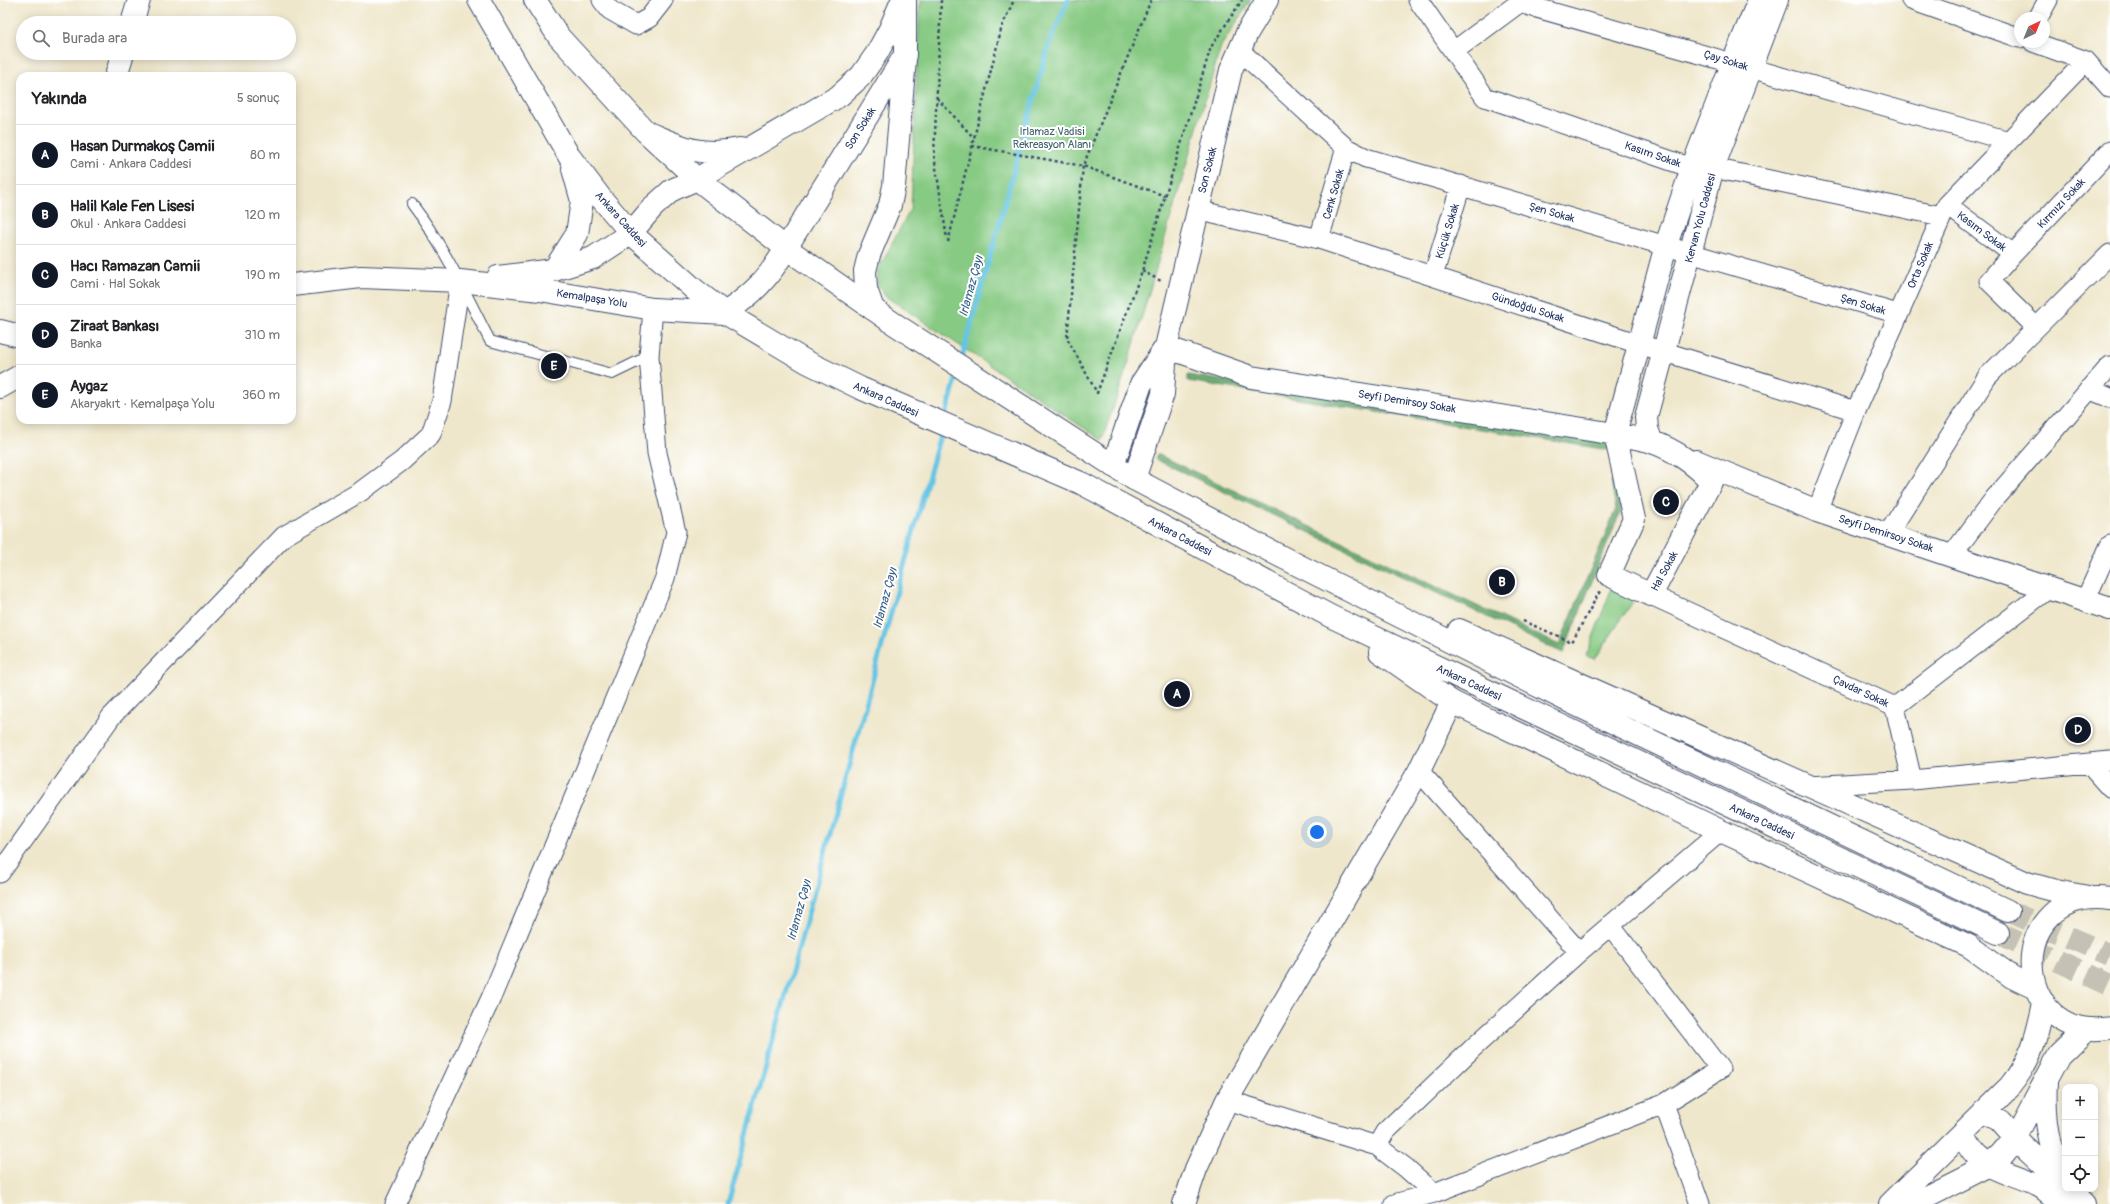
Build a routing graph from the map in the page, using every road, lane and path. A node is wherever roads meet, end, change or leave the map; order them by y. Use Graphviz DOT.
graph roads {
  1 [pos="139,0"];
  2 [pos="479,0"];
  3 [pos="535,0"];
  4 [pos="602,0"];
  5 [pos="663,0"];
  6 [pos="903,0"];
  7 [pos="941,0"];
  8 [pos="1014,0"];
  9 [pos="1151,0"];
  10 [pos="1242,0"];
  11 [pos="1268,0"];
  12 [pos="1418,0"];
  13 [pos="1759,0"];
  14 [pos="1777,0"];
  15 [pos="1911,0"];
  16 [pos="2048,0"];
  17 [pos="2041,12"];
  18 [pos="134,16"];
  19 [pos="2014,36"];
  20 [pos="2050,48"];
  21 [pos="1238,50"];
  22 [pos="1454,51"];
  23 [pos="905,55"];
  24 [pos="121,60"];
  25 [pos="2086,61"];
  26 [pos="1742,65"];
  27 [pos="117,72"];
  28 [pos="2110,88"];
  29 [pos="937,97"];
  30 [pos="646,132"];
  31 [pos="974,138"];
  32 [pos="2009,141"];
  33 [pos="972,146"];
  34 [pos="749,147"];
  35 [pos="1346,148"];
  36 [pos="2110,151"];
  37 [pos="569,156"];
  38 [pos="1083,166"];
  39 [pos="1703,168"];
  40 [pos="696,179"];
  41 [pos="1461,185"];
  42 [pos="1165,196"];
  43 [pos="412,204"];
  44 [pos="1197,210"];
  45 [pos="1944,210"];
  46 [pos="631,233"];
  47 [pos="1319,239"];
  48 [pos="1666,246"];
  49 [pos="786,248"];
  50 [pos="1692,252"];
  51 [pos="2013,254"];
  52 [pos="2110,254"];
  53 [pos="554,270"];
  54 [pos="1433,276"];
  55 [pos="460,281"];
  56 [pos="296,285"];
  57 [pos="653,309"];
  58 [pos="873,309"];
  59 [pos="725,313"];
  60 [pos="1898,314"];
  61 [pos="2036,327"];
  62 [pos="0,331"];
  63 [pos="16,335"];
  64 [pos="1639,344"];
  65 [pos="1166,347"];
  66 [pos="1663,350"];
  67 [pos="649,356"];
  68 [pos="2110,366"];
  69 [pos="16,378"];
  70 [pos="0,387"];
  71 [pos="2089,389"];
  72 [pos="2110,398"];
  73 [pos="1856,411"];
  74 [pos="1615,434"];
  75 [pos="1658,445"];
  76 [pos="1105,461"];
  77 [pos="1134,479"];
  78 [pos="1817,511"];
  79 [pos="1888,534"];
  80 [pos="2110,544"];
  81 [pos="1278,555"];
  82 [pos="1952,555"];
  83 [pos="1609,575"];
  84 [pos="2048,589"];
  85 [pos="1651,595"];
  86 [pos="2085,601"];
  87 [pos="2110,609"];
  88 [pos="1330,616"];
  89 [pos="1523,621"];
  90 [pos="1452,702"];
  91 [pos="1895,707"];
  92 [pos="2110,761"];
  93 [pos="2088,762"];
  94 [pos="1419,771"];
  95 [pos="1912,780"];
  96 [pos="1806,786"];
  97 [pos="2110,788"];
  98 [pos="1721,831"];
  99 [pos="0,873"];
  100 [pos="2101,897"];
  101 [pos="2008,911"];
  102 [pos="1610,925"];
  103 [pos="1998,933"];
  104 [pos="1579,952"];
  105 [pos="2040,996"];
  106 [pos="2110,1028"];
  107 [pos="2086,1029"];
  108 [pos="2047,1078"];
  109 [pos="1227,1100"];
  110 [pos="1664,1104"];
  111 [pos="1983,1112"];
  112 [pos="1965,1131"];
  113 [pos="2015,1138"];
  114 [pos="1377,1146"];
  115 [pos="1990,1165"];
  116 [pos="2062,1175"];
  117 [pos="2062,1184"];
  118 [pos="2062,1190"];
  119 [pos="1433,1198"];
  120 [pos="395,1204"];
  121 [pos="1184,1204"];
  122 [pos="1394,1204"];
  123 [pos="1700,1204"];
  124 [pos="1890,1204"];
  125 [pos="1913,1204"];
  1 -- 18 [label="main road"];
  2 -- 37 [label="main road, Ankara Caddesi"];
  3 -- 30 [label="main road"];
  4 -- 5 [label="street"];
  6 -- 23 [label="main road"];
  6 -- 34 [label="main road"];
  7 -- 29 [label="path"];
  8 -- 31 [label="path"];
  9 -- 38 [label="path"];
  10 -- 42 [label="path"];
  11 -- 21 [label="main road, Son Sokak"];
  12 -- 22 [label="street, Kasım Sokak"];
  13 -- 26 [label="main road, Kervan Yolu Caddesi"];
  14 -- 26 [label="main road, Kervan Yolu Caddesi"];
  15 -- 19 [label="street"];
  16 -- 17 [label="street"];
  20 -- 25 [label="street"];
  21 -- 35 [label="street, Şen Sokak"];
  21 -- 44 [label="main road, Son Sokak"];
  22 -- 26 [label="street, Çay Sokak"];
  22 -- 39 [label="street, Kasım Sokak"];
  23 -- 49 [label="main road, Son Sokak"];
  23 -- 58 [label="main road"];
  24 -- 27 [label="main road"];
  25 -- 28 [label="street"];
  25 -- 32 [label="street, Orta Sokak"];
  26 -- 32 [label="street, Çay Sokak"];
  26 -- 39 [label="main road, Kervan Yolu Caddesi"];
  29 -- 31 [label="path"];
  29 -- 33 [label="path"];
  30 -- 34 [label="main road"];
  30 -- 40 [label="main road"];
  31 -- 33 [label="path"];
  32 -- 45 [label="street, Orta Sokak"];
  33 -- 38 [label="path"];
  34 -- 40 [label="main road"];
  35 -- 41 [label="street, Şen Sokak"];
  35 -- 47 [label="street, Cenk Sokak"];
  36 -- 51 [label="street, Kırmızı Sokak"];
  37 -- 46 [label="main road, Ankara Caddesi"];
  37 -- 53 [label="main road"];
  38 -- 42 [label="path"];
  38 -- 42 [label="path"];
  39 -- 45 [label="street, Kasım Sokak"];
  39 -- 48 [label="main road, Kervan Yolu Caddesi"];
  39 -- 50 [label="main road, Kervan Yolu Caddesi"];
  40 -- 46 [label="main road, Kemalpaşa Yolu"];
  40 -- 49 [label="main road"];
  41 -- 48 [label="street, Şen Sokak"];
  41 -- 54 [label="street, Küçük Sokak"];
  43 -- 55 [label="lane"];
  44 -- 47 [label="street, Gündoğdu Sokak"];
  44 -- 65 [label="main road, Son Sokak"];
  45 -- 51 [label="street, Kasım Sokak"];
  45 -- 60 [label="street, Orta Sokak"];
  46 -- 53 [label="main road, Kemalpaşa Yolu"];
  46 -- 59 [label="main road, Ankara Caddesi"];
  47 -- 54 [label="street, Gündoğdu Sokak"];
  48 -- 50 [label="street, Şen Sokak"];
  48 -- 64 [label="main road, Kervan Yolu Caddesi"];
  49 -- 58 [label="main road"];
  49 -- 59 [label="main road, Son Sokak"];
  50 -- 60 [label="street, Şen Sokak"];
  50 -- 66 [label="main road, Kervan Yolu Caddesi"];
  51 -- 61 [label="street, Kasım Sokak"];
  52 -- 61 [label="street"];
  53 -- 55 [label="main road, Kemalpaşa Yolu"];
  54 -- 64 [label="street, Gündoğdu Sokak"];
  55 -- 56 [label="main road, Kemalpaşa Yolu"];
  55 -- 57 [label="main road, Kemalpaşa Yolu"];
  55 -- 67 [label="lane"];
  55 -- 99 [label="street"];
  57 -- 59 [label="main road, Kemalpaşa Yolu"];
  57 -- 67 [label="street"];
  58 -- 76 [label="main road"];
  59 -- 88 [label="main road, Ankara Caddesi"];
  60 -- 73 [label="street, Orta Sokak"];
  61 -- 79 [label="street"];
  62 -- 63 [label="main road"];
  64 -- 66 [label="street, Gündoğdu Sokak"];
  64 -- 74 [label="main road, Kervan Yolu Caddesi"];
  65 -- 74 [label="main road, Seyfi Demirsoy Sokak"];
  65 -- 76 [label="main road"];
  65 -- 77 [label="main road"];
  66 -- 73 [label="street, Gündoğdu Sokak"];
  66 -- 75 [label="main road, Kervan Yolu Caddesi"];
  67 -- 120 [label="street"];
  68 -- 71 [label="street"];
  69 -- 70 [label="main road"];
  71 -- 72 [label="street"];
  71 -- 82 [label="street"];
  73 -- 78 [label="street, Orta Sokak"];
  74 -- 75 [label="main road, Seyfi Demirsoy Sokak"];
  74 -- 83 [label="main road"];
  75 -- 78 [label="main road, Seyfi Demirsoy Sokak"];
  75 -- 85 [label="main road, Hal Sokak"];
  76 -- 77 [label="main road"];
  77 -- 81 [label="main road"];
  78 -- 79 [label="main road, Seyfi Demirsoy Sokak"];
  79 -- 82 [label="main road, Seyfi Demirsoy Sokak"];
  80 -- 86 [label="street"];
  81 -- 96 [label="main road"];
  81 -- 101 [label="main road"];
  82 -- 84 [label="main road, Seyfi Demirsoy Sokak"];
  83 -- 85 [label="main road, Hal Sokak"];
  83 -- 89 [label="path"];
  84 -- 86 [label="main road, Seyfi Demirsoy Sokak"];
  84 -- 91 [label="street, Çavdar Sokak"];
  85 -- 91 [label="street, Çavdar Sokak"];
  86 -- 87 [label="main road, Seyfi Demirsoy Sokak"];
  88 -- 90 [label="main road"];
  88 -- 103 [label="main road, Ankara Caddesi"];
  90 -- 94 [label="main road"];
  90 -- 98 [label="main road"];
  91 -- 95 [label="street"];
  92 -- 93 [label="street"];
  93 -- 95 [label="street"];
  93 -- 97 [label="street"];
  94 -- 104 [label="street"];
  94 -- 109 [label="main road"];
  95 -- 96 [label="street"];
  96 -- 100 [label="main road"];
  98 -- 102 [label="street"];
  98 -- 105 [label="main road"];
  100 -- 105 [label="main road"];
  102 -- 104 [label="street"];
  102 -- 110 [label="street"];
  104 -- 114 [label="street"];
  105 -- 107 [label="main road"];
  105 -- 111 [label="main road"];
  106 -- 107 [label="main road"];
  107 -- 108 [label="main road"];
  108 -- 113 [label="main road"];
  108 -- 116 [label="main road"];
  109 -- 114 [label="street"];
  109 -- 121 [label="main road"];
  110 -- 119 [label="street"];
  110 -- 123 [label="street"];
  111 -- 112 [label="main road"];
  111 -- 113 [label="main road"];
  112 -- 115 [label="main road"];
  112 -- 124 [label="main road"];
  113 -- 115 [label="main road"];
  113 -- 117 [label="main road"];
  114 -- 119 [label="street"];
  115 -- 118 [label="main road"];
  115 -- 125 [label="main road"];
  119 -- 122 [label="street"];
}
